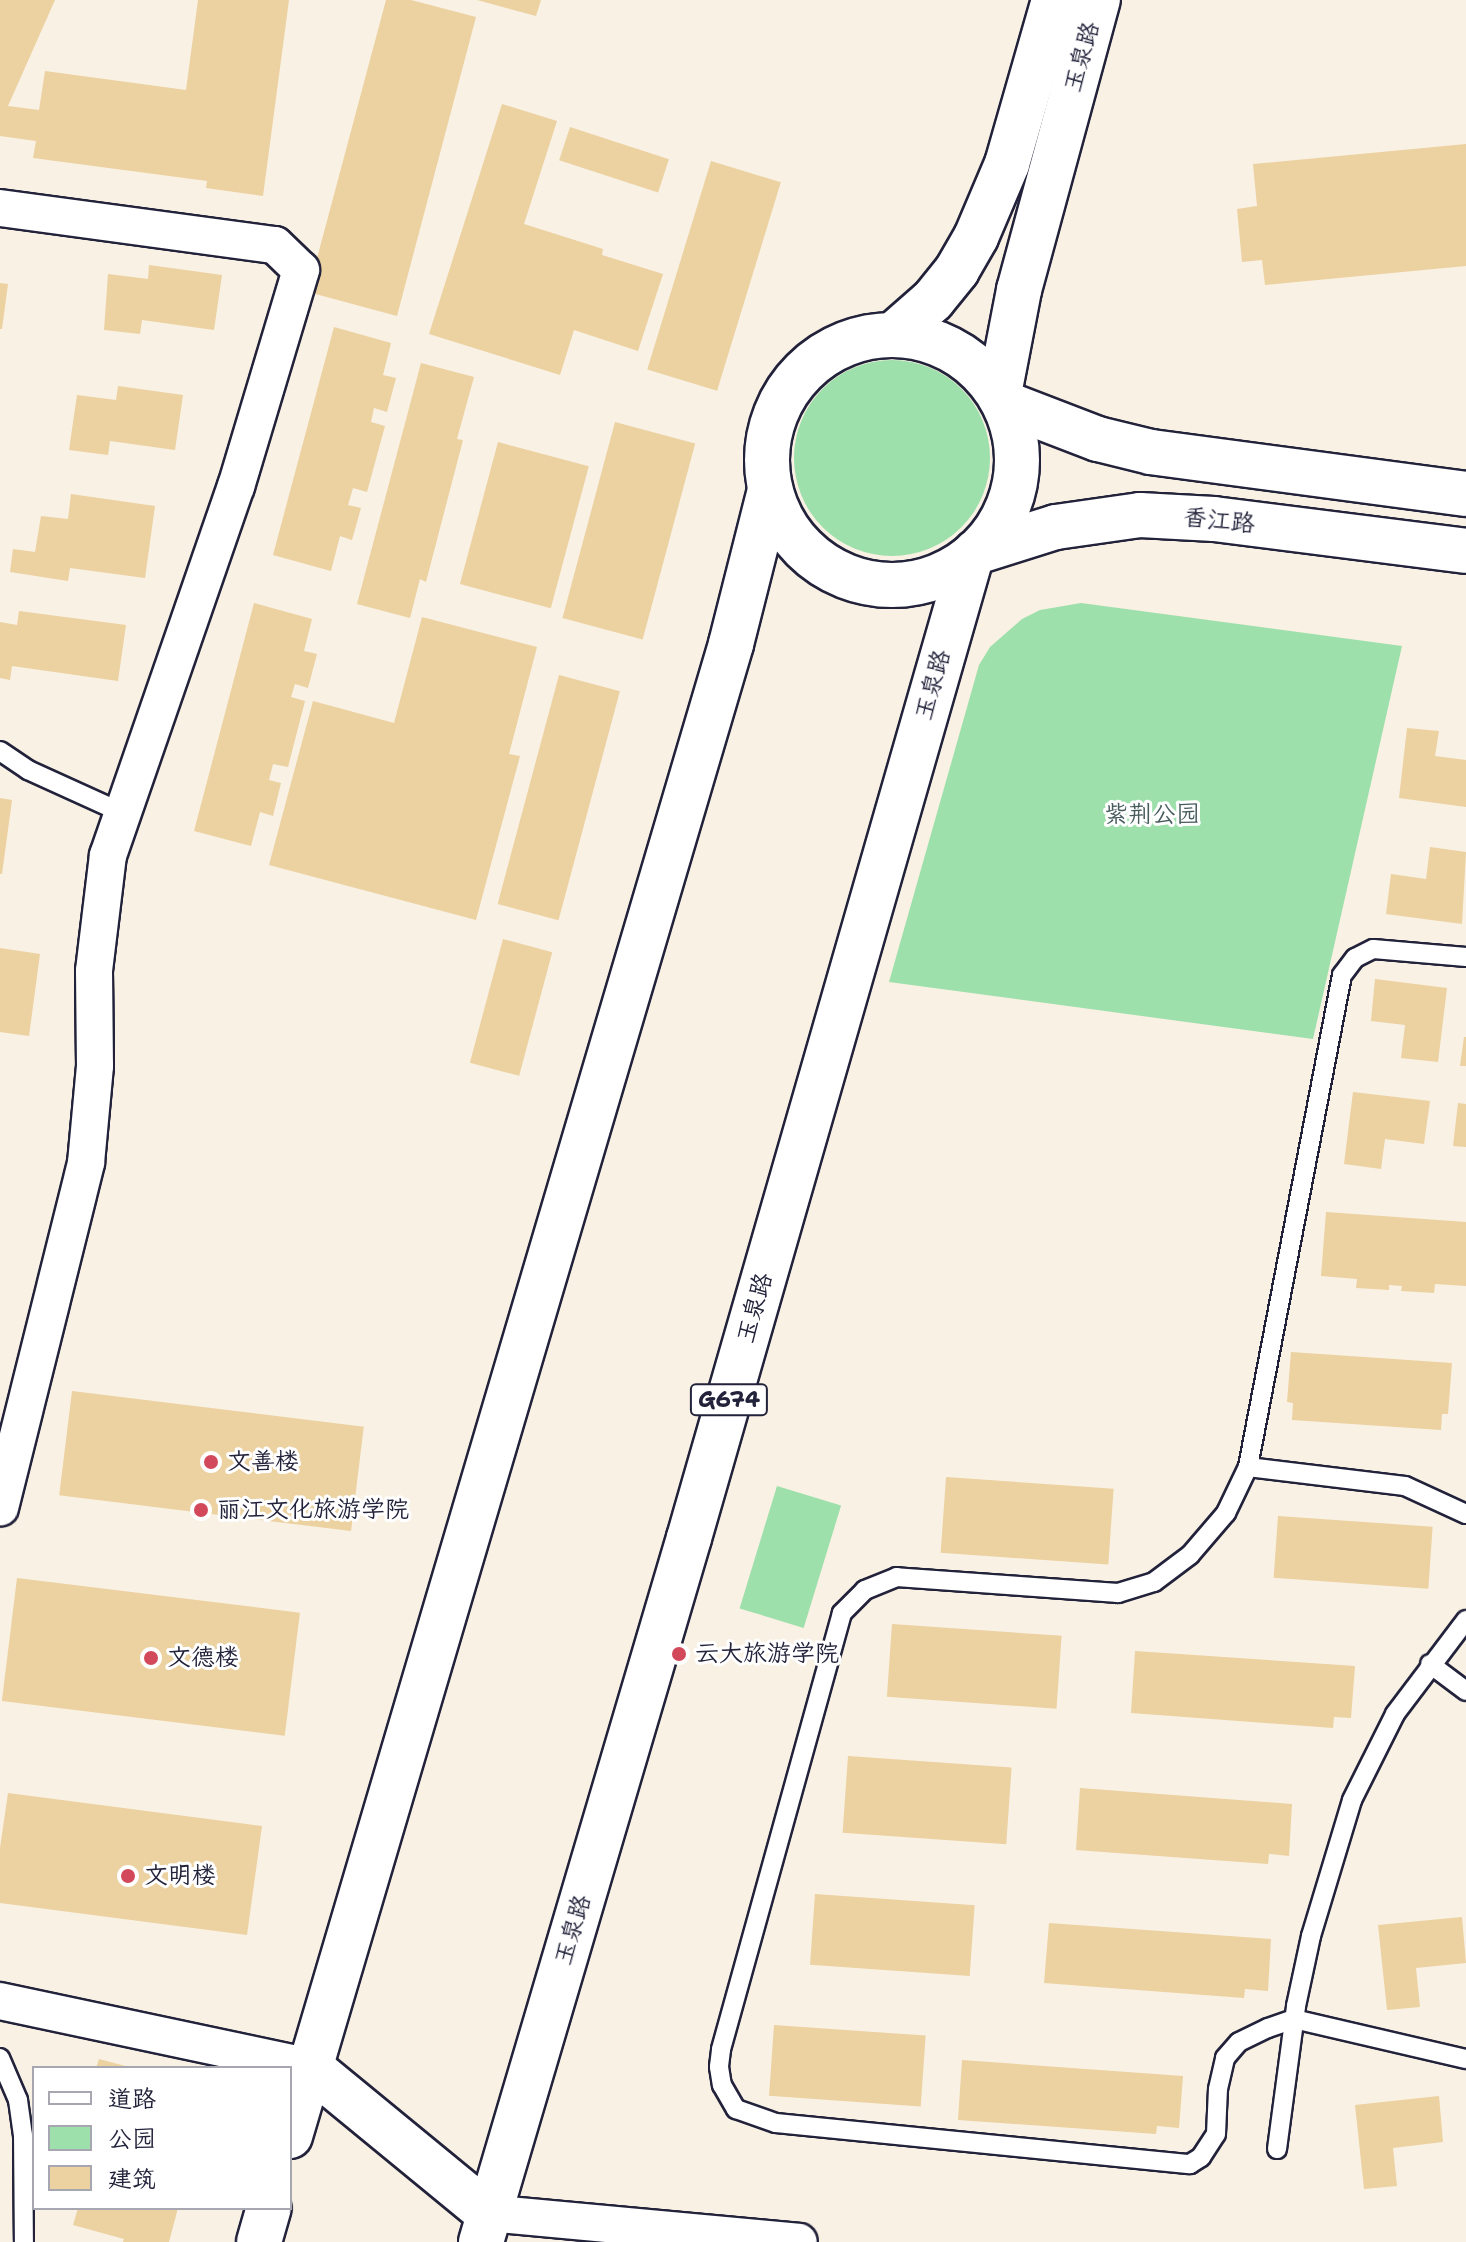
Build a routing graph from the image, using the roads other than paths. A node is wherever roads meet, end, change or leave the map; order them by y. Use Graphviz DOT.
graph roads {
  1 [pos="1054,0"];
  2 [pos="1098,0"];
  3 [pos="0,208"];
  4 [pos="893,335"];
  5 [pos="1001,399"];
  6 [pos="770,490"];
  7 [pos="1466,494"];
  8 [pos="1466,551"];
  9 [pos="974,555"];
  10 [pos="0,751"];
  11 [pos="123,813"];
  12 [pos="1466,957"];
  13 [pos="8,1441"];
  14 [pos="1248,1467"];
  15 [pos="0,1507"];
  16 [pos="1466,1514"];
  17 [pos="1466,1620"];
  18 [pos="1430,1664"];
  19 [pos="1466,1691"];
  20 [pos="0,2001"];
  21 [pos="1294,2019"];
  22 [pos="0,2058"];
  23 [pos="1466,2059"];
  24 [pos="310,2067"];
  25 [pos="292,2129"];
  26 [pos="1277,2149"];
  27 [pos="268,2210"];
  28 [pos="485,2228"];
  29 [pos="627,2233"];
  30 [pos="24,2242"];
  31 [pos="259,2242"];
  32 [pos="799,2242"];
  1 -- 4 [label="main road, 玉泉路"];
  2 -- 5 [label="main road, 玉泉路"];
  3 -- 11 [label="street"];
  4 -- 5 [label="main road"];
  4 -- 6 [label="main road"];
  5 -- 7 [label="main road"];
  5 -- 9 [label="main road"];
  6 -- 9 [label="main road"];
  6 -- 24 [label="main road"];
  8 -- 9 [label="main road, 香江路"];
  9 -- 28 [label="main road, 玉泉路 / G674"];
  10 -- 11 [label="lane"];
  11 -- 13 [label="street"];
  12 -- 14 [label="lane"];
  13 -- 15 [label="street"];
  14 -- 16 [label="lane"];
  14 -- 21 [label="lane"];
  17 -- 18 [label="lane"];
  18 -- 19 [label="lane"];
  18 -- 21 [label="lane"];
  20 -- 24 [label="street"];
  21 -- 23 [label="lane"];
  21 -- 26 [label="lane"];
  22 -- 30 [label="lane"];
  24 -- 25 [label="main road"];
  24 -- 28 [label="main road"];
  27 -- 31 [label="main road"];
  28 -- 29 [label="street"];
  29 -- 32 [label="street"];
}
